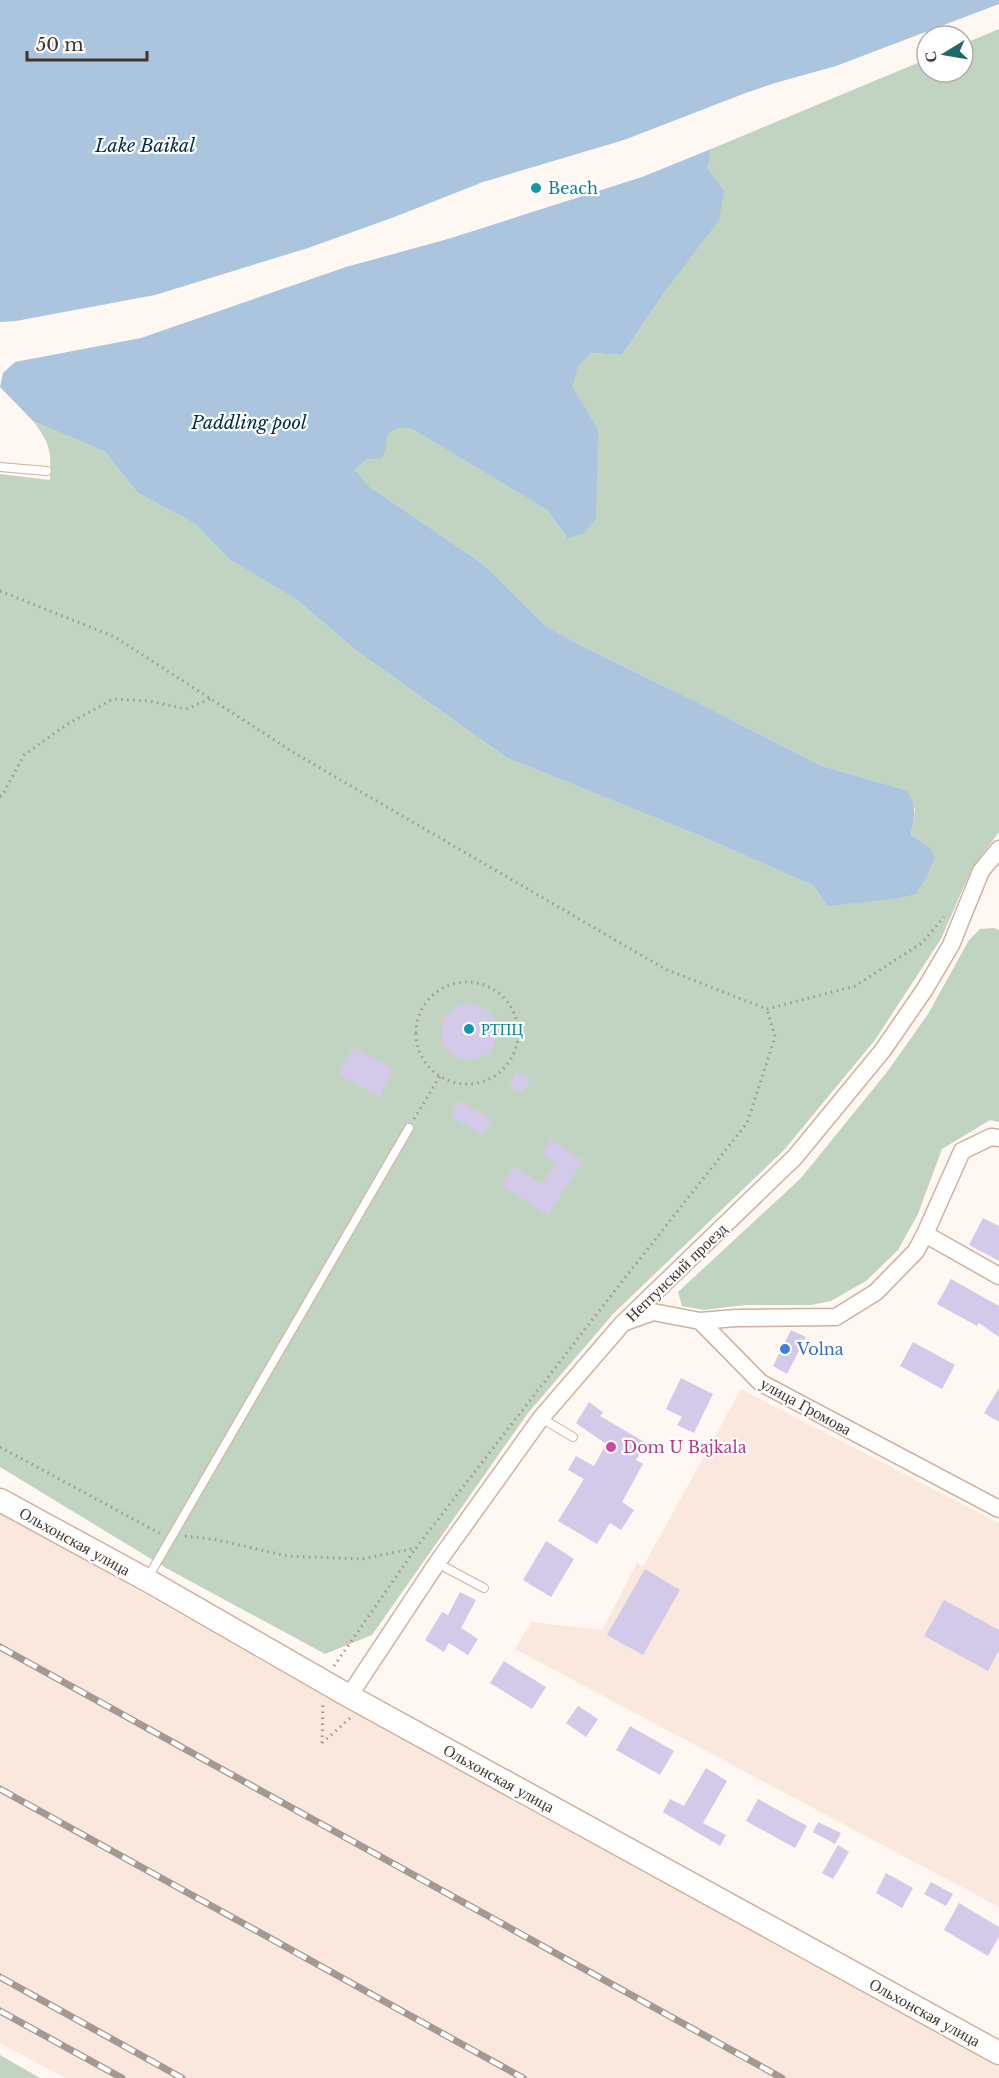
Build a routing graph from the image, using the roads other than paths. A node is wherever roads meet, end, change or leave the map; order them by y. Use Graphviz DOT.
graph roads {
  1 [pos="0,467"];
  2 [pos="47,471"];
  3 [pos="999,849"];
  4 [pos="409,1128"];
  5 [pos="999,1138"];
  6 [pos="925,1234"];
  7 [pos="999,1276"];
  8 [pos="700,1321"];
  9 [pos="622,1324"];
  10 [pos="541,1418"];
  11 [pos="573,1437"];
  12 [pos="0,1500"];
  13 [pos="999,1509"];
  14 [pos="437,1563"];
  15 [pos="147,1580"];
  16 [pos="484,1588"];
  17 [pos="357,1700"];
  18 [pos="999,2053"];
  1 -- 2 [label="lane"];
  3 -- 9 [label="street, Нептунский проезд"];
  4 -- 15 [label="lane"];
  5 -- 6 [label="street"];
  6 -- 7 [label="street"];
  6 -- 8 [label="street"];
  8 -- 9 [label="street"];
  8 -- 13 [label="street, улица Громова"];
  9 -- 10 [label="street, Нептунский проезд"];
  10 -- 11 [label="lane"];
  10 -- 14 [label="street, Нептунский проезд"];
  12 -- 15 [label="street, Ольхонская улица"];
  14 -- 16 [label="lane"];
  14 -- 17 [label="street, Нептунский проезд"];
  15 -- 17 [label="street, Ольхонская улица"];
  17 -- 18 [label="street, Ольхонская улица"];
}
